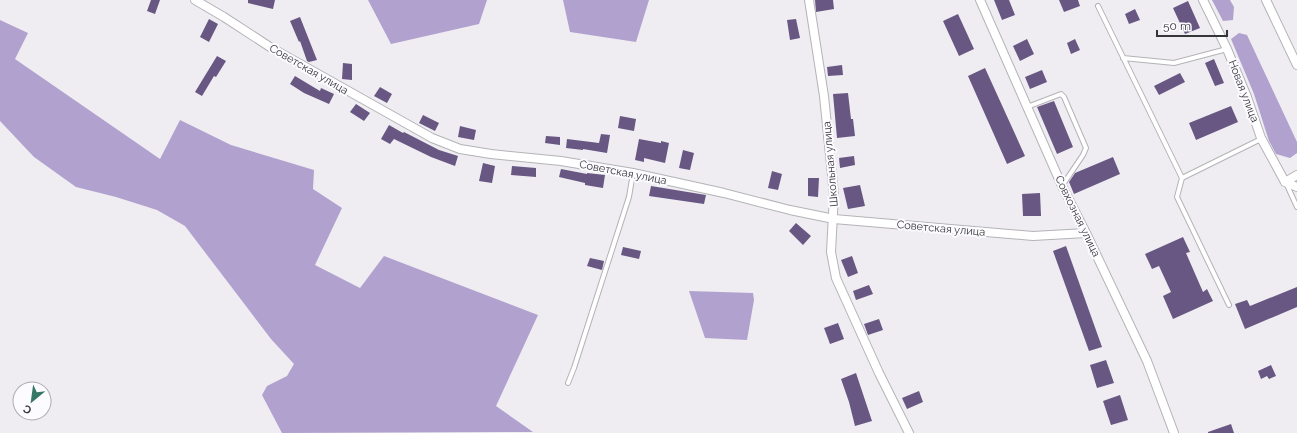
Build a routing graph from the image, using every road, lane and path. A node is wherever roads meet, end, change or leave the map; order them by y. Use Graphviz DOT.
graph roads {
  1 [pos="195,0"];
  2 [pos="809,0"];
  3 [pos="980,0"];
  4 [pos="1204,0"];
  5 [pos="1266,0"];
  6 [pos="1098,6"];
  7 [pos="1227,49"];
  8 [pos="1124,58"];
  9 [pos="1297,65"];
  10 [pos="1026,107"];
  11 [pos="1261,138"];
  12 [pos="633,173"];
  13 [pos="1297,175"];
  14 [pos="1182,178"];
  15 [pos="1285,182"];
  16 [pos="1062,186"];
  17 [pos="1297,187"];
  18 [pos="1297,207"];
  19 [pos="834,219"];
  20 [pos="1086,233"];
  21 [pos="1228,305"];
  22 [pos="568,383"];
  23 [pos="909,433"];
  24 [pos="1174,433"];
  1 -- 12 [label="street, Советская улица"];
  2 -- 19 [label="street, Школьная улица"];
  3 -- 10 [label="street, Совхозная улица"];
  4 -- 7 [label="street, Новая улица"];
  5 -- 9 [label="street"];
  6 -- 8 [label="lane"];
  7 -- 8 [label="lane"];
  7 -- 11 [label="street, Новая улица"];
  8 -- 14 [label="lane"];
  10 -- 16 [label="street, Совхозная улица"];
  10 -- 16 [label="lane"];
  11 -- 14 [label="lane"];
  11 -- 15 [label="street, Новая улица"];
  12 -- 19 [label="street, Советская улица"];
  12 -- 22 [label="lane"];
  13 -- 15 [label="street"];
  14 -- 21 [label="lane"];
  15 -- 17 [label="street"];
  15 -- 18 [label="lane"];
  16 -- 20 [label="street, Совхозная улица"];
  19 -- 20 [label="street, Советская улица"];
  19 -- 23 [label="street, Школьная улица"];
  20 -- 24 [label="street, Совхозная улица"];
}
